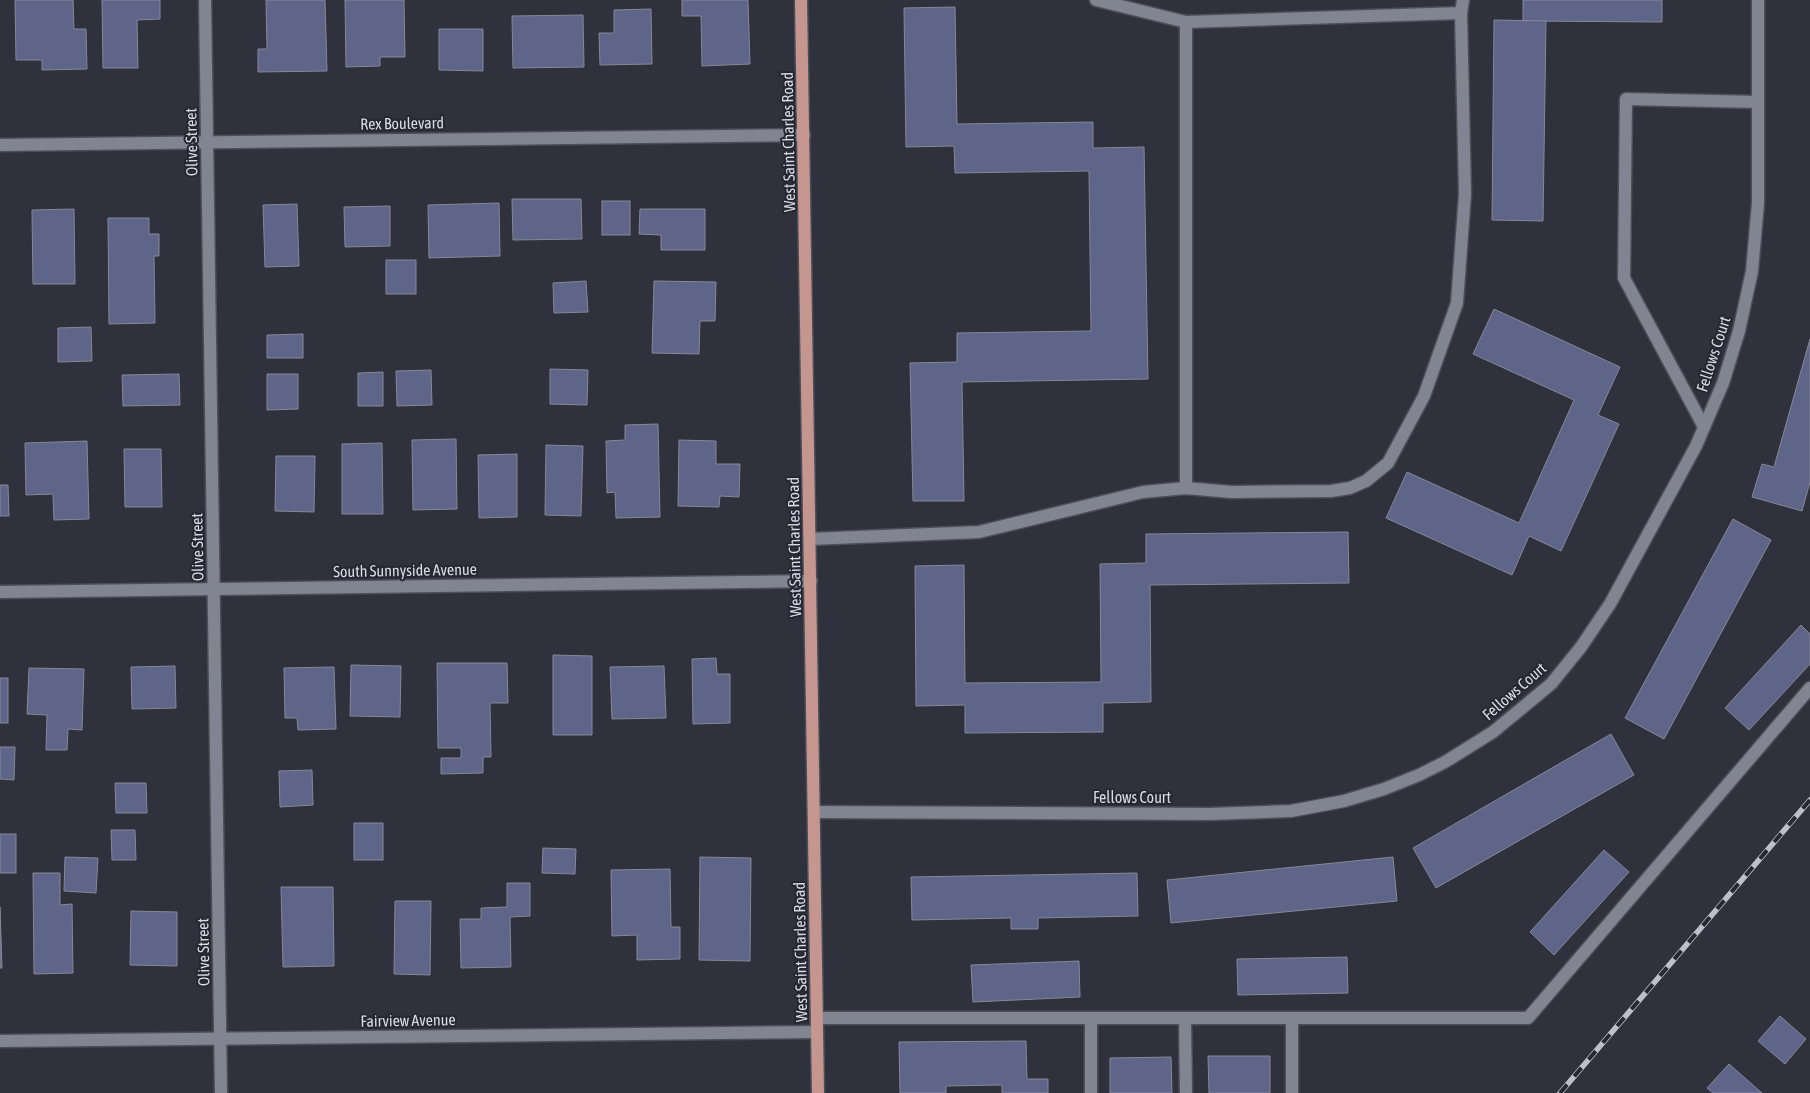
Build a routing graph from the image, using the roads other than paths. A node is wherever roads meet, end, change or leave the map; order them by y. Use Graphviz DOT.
graph roads {
  1 [pos="205,0"];
  2 [pos="801,0"];
  3 [pos="1096,0"];
  4 [pos="1758,0"];
  5 [pos="1462,6"];
  6 [pos="1186,22"];
  7 [pos="1758,102"];
  8 [pos="804,135"];
  9 [pos="207,142"];
  10 [pos="0,145"];
  11 [pos="1704,426"];
  12 [pos="1186,488"];
  13 [pos="810,539"];
  14 [pos="811,581"];
  15 [pos="214,589"];
  16 [pos="0,592"];
  17 [pos="1810,688"];
  18 [pos="814,812"];
  19 [pos="817,1018"];
  20 [pos="1292,1018"];
  21 [pos="1091,1019"];
  22 [pos="1185,1019"];
  23 [pos="817,1032"];
  24 [pos="220,1038"];
  25 [pos="0,1041"];
  26 [pos="221,1093"];
  27 [pos="818,1093"];
  28 [pos="1091,1093"];
  29 [pos="1186,1093"];
  30 [pos="1292,1093"];
  1 -- 9 [label="street, Olive Street"];
  2 -- 8 [label="main road, West Saint Charles Road"];
  3 -- 6 [label="street"];
  4 -- 7 [label="street, Fellows Court"];
  5 -- 6 [label="street"];
  5 -- 12 [label="street"];
  6 -- 12 [label="street"];
  7 -- 11 [label="street, Fellows Court"];
  7 -- 11 [label="street"];
  8 -- 9 [label="street, Rex Boulevard"];
  8 -- 13 [label="main road, West Saint Charles Road"];
  9 -- 10 [label="street, Rex Boulevard"];
  9 -- 15 [label="street, Olive Street"];
  11 -- 18 [label="street, Fellows Court"];
  12 -- 13 [label="street"];
  13 -- 14 [label="main road, West Saint Charles Road"];
  14 -- 15 [label="street, South Sunnyside Avenue"];
  14 -- 18 [label="main road, West Saint Charles Road"];
  15 -- 16 [label="street, South Sunnyside Avenue"];
  15 -- 24 [label="street, Olive Street"];
  17 -- 20 [label="street"];
  18 -- 19 [label="main road, West Saint Charles Road"];
  19 -- 21 [label="street"];
  19 -- 23 [label="main road, West Saint Charles Road"];
  20 -- 22 [label="street"];
  20 -- 30 [label="street"];
  21 -- 22 [label="street"];
  21 -- 28 [label="street"];
  22 -- 29 [label="street"];
  23 -- 24 [label="street, Fairview Avenue"];
  23 -- 27 [label="main road, West Saint Charles Road"];
  24 -- 25 [label="street, Fairview Avenue"];
  24 -- 26 [label="street, Olive Street"];
}
